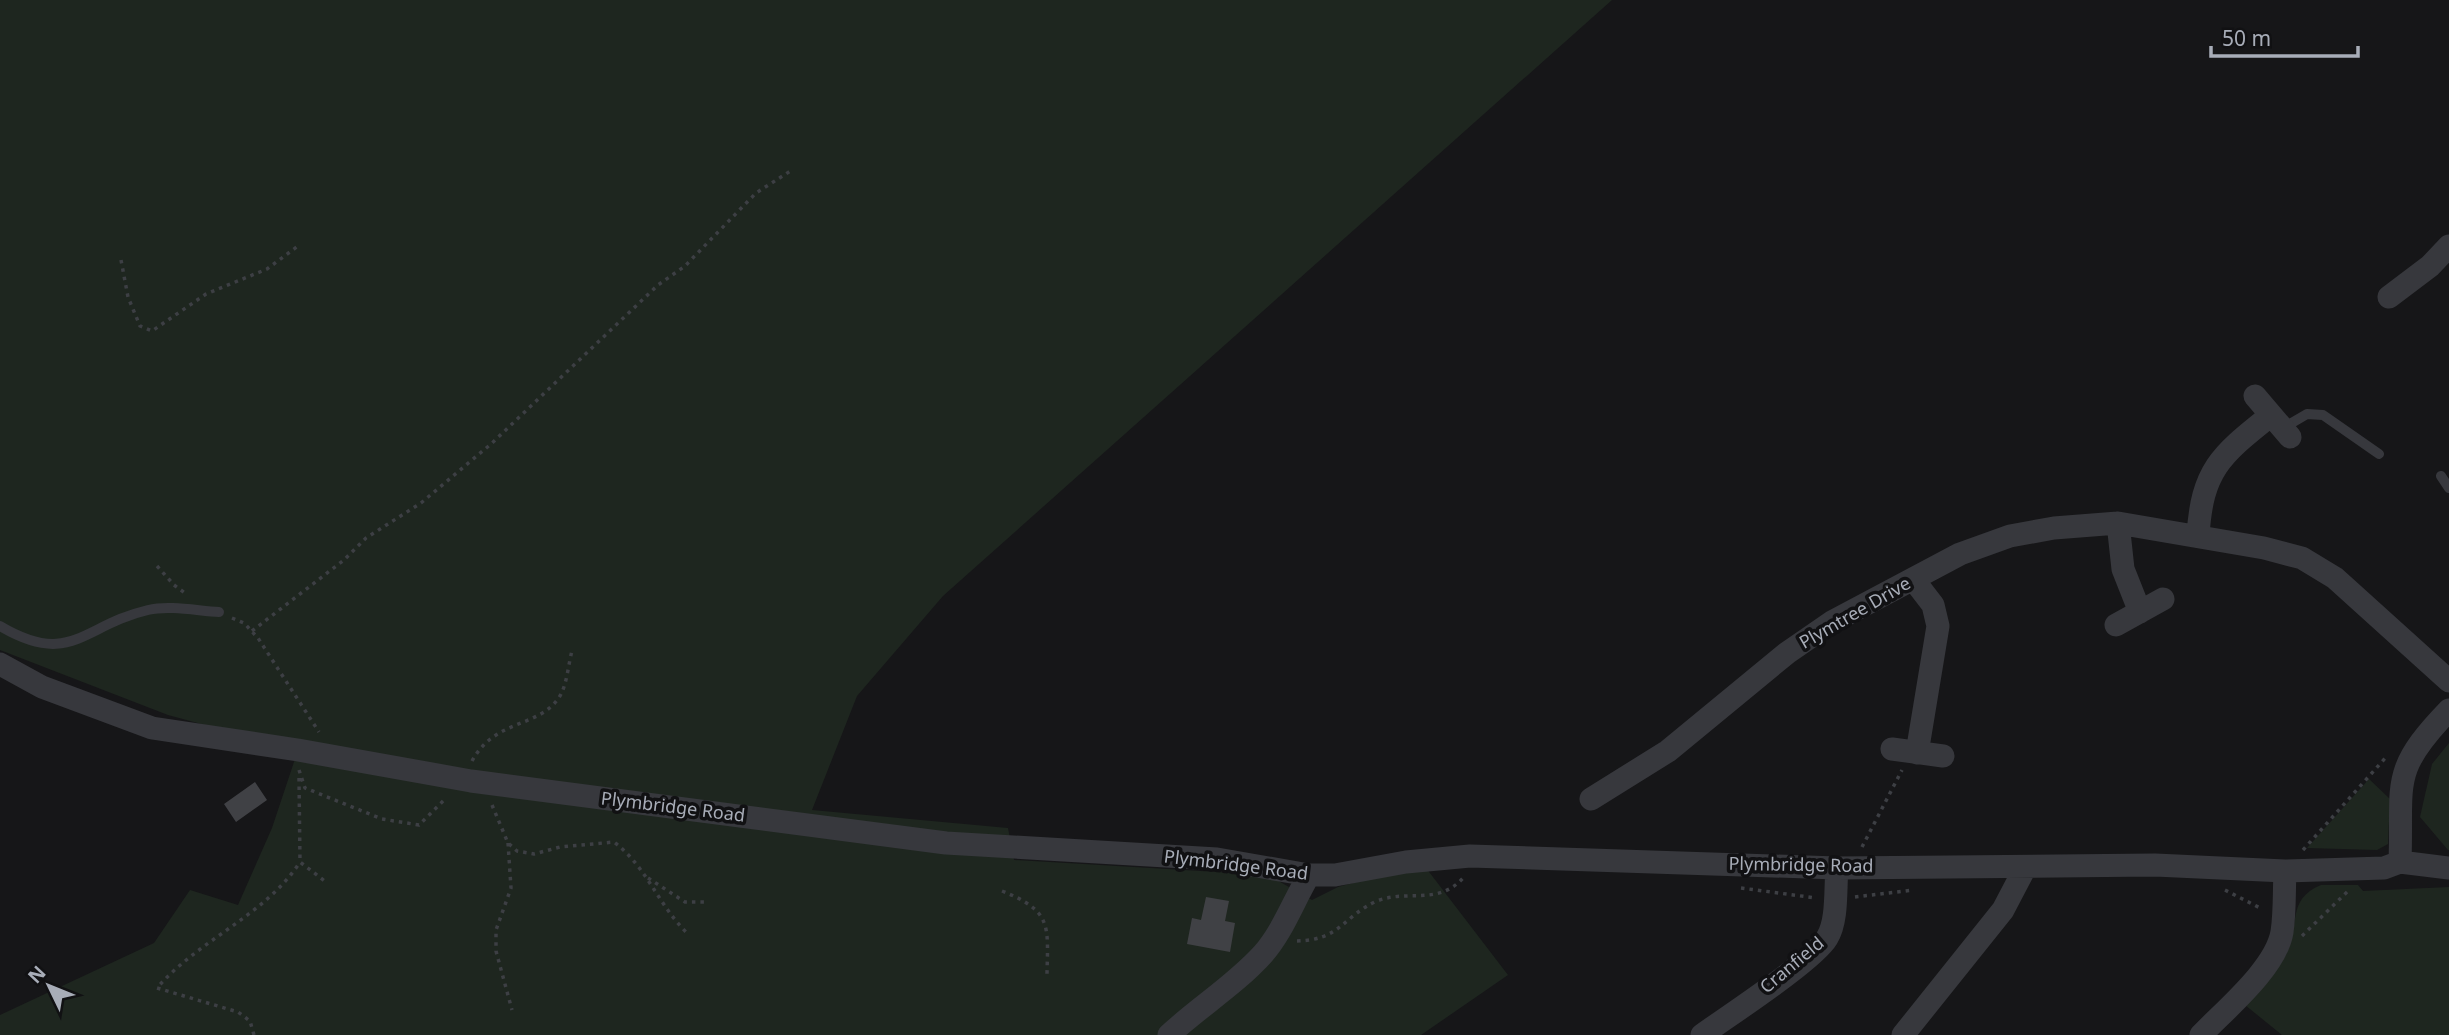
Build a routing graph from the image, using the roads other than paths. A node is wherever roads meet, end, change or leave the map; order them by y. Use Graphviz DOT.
graph roads {
  1 [pos="2449,246"];
  2 [pos="2389,298"];
  3 [pos="2255,396"];
  4 [pos="2281,427"];
  5 [pos="2379,454"];
  6 [pos="2441,476"];
  7 [pos="2449,488"];
  8 [pos="2118,523"];
  9 [pos="2198,536"];
  10 [pos="1913,579"];
  11 [pos="2163,599"];
  12 [pos="219,612"];
  13 [pos="2140,612"];
  14 [pos="2116,625"];
  15 [pos="0,626"];
  16 [pos="0,664"];
  17 [pos="2449,681"];
  18 [pos="2449,710"];
  19 [pos="1892,749"];
  20 [pos="1917,753"];
  21 [pos="1943,756"];
  22 [pos="1591,799"];
  23 [pos="2400,862"];
  24 [pos="1844,868"];
  25 [pos="2025,868"];
  26 [pos="2449,868"];
  27 [pos="2288,871"];
  28 [pos="1309,875"];
  29 [pos="1169,1035"];
  30 [pos="1702,1035"];
  31 [pos="1903,1035"];
  32 [pos="2202,1035"];
  1 -- 2 [label="street"];
  3 -- 4 [label="street"];
  4 -- 5 [label="lane"];
  4 -- 9 [label="street"];
  6 -- 7 [label="lane"];
  8 -- 9 [label="street, Plymtree Drive"];
  8 -- 10 [label="street, Plymtree Drive"];
  8 -- 13 [label="street"];
  9 -- 17 [label="street, Plymtree Drive"];
  10 -- 20 [label="street"];
  10 -- 22 [label="street, Plymtree Drive"];
  11 -- 13 [label="street"];
  12 -- 15 [label="lane"];
  13 -- 14 [label="street"];
  16 -- 28 [label="street, Plymbridge Road"];
  18 -- 23 [label="street"];
  19 -- 20 [label="street"];
  20 -- 21 [label="street"];
  23 -- 26 [label="street, Plymbridge Road"];
  23 -- 27 [label="street, Plymbridge Road"];
  24 -- 25 [label="street, Plymbridge Road"];
  24 -- 28 [label="street, Plymbridge Road"];
  24 -- 30 [label="street, Cranfield"];
  25 -- 27 [label="street, Plymbridge Road"];
  25 -- 31 [label="street"];
  27 -- 32 [label="street"];
  28 -- 29 [label="street"];
}
